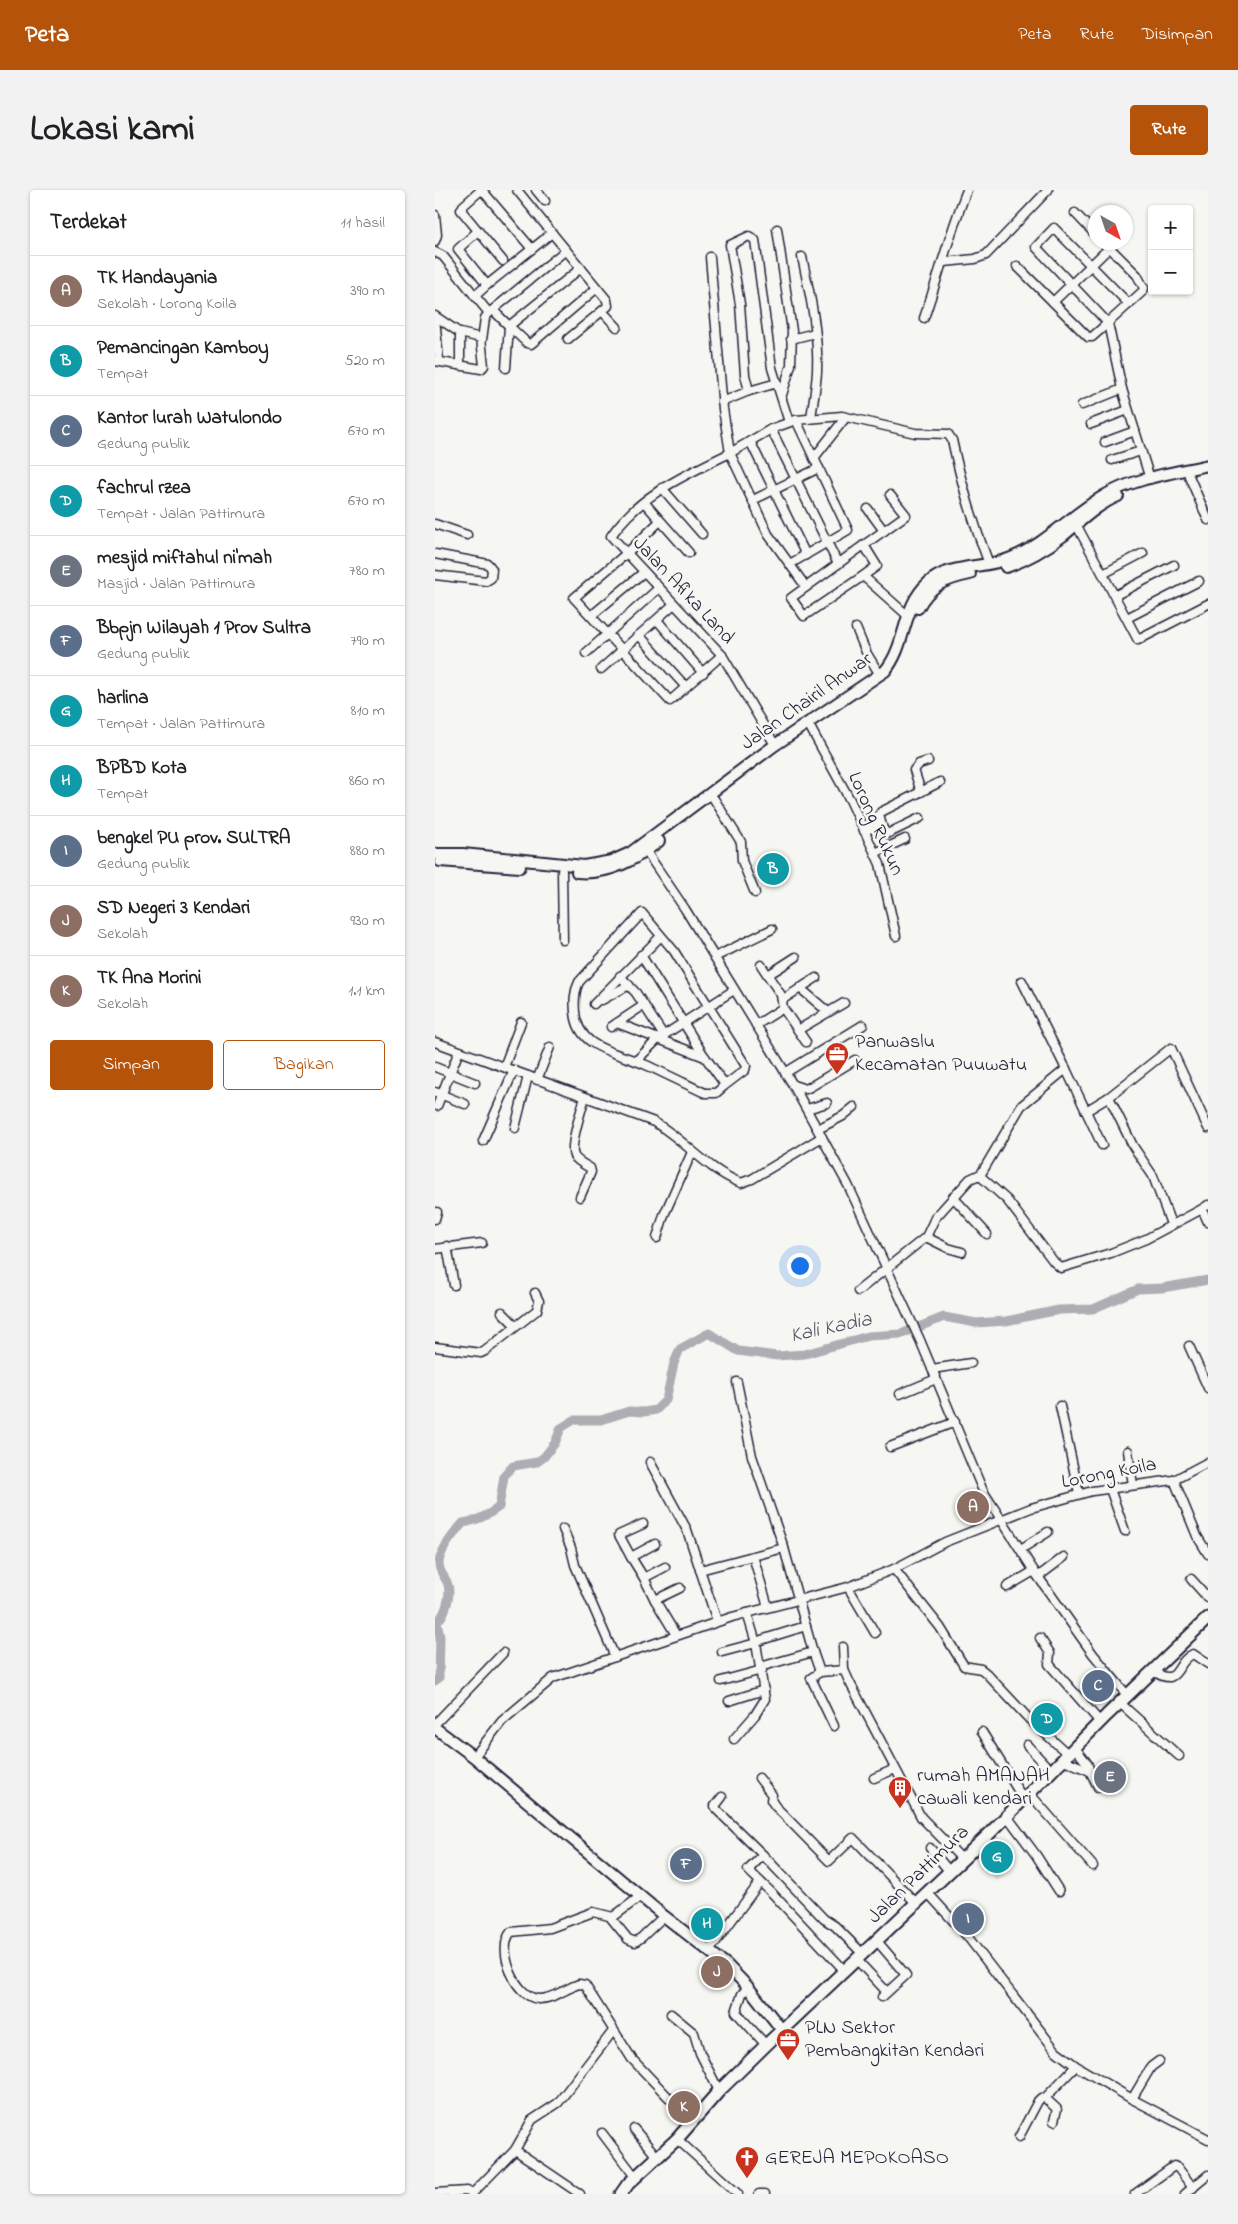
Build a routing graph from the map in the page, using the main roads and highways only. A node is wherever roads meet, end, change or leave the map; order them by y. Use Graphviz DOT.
graph roads {
  1 [pos="1208,464"];
  2 [pos="1208,471"];
  3 [pos="1152,481"];
  4 [pos="826,715"];
  5 [pos="643,849"];
  6 [pos="435,854"];
  7 [pos="462,858"];
  8 [pos="435,860"];
  9 [pos="1208,1618"];
  10 [pos="435,1726"];
  11 [pos="781,2030"];
  12 [pos="625,2192"];
  1 -- 3 [label="main road, Jalan Chairil Anwar"];
  2 -- 3 [label="main road, Jalan Chairil Anwar"];
  3 -- 4 [label="main road, Jalan Chairil Anwar"];
  3 -- 4 [label="main road, Jalan Chairil Anwar"];
  4 -- 5 [label="main road, Jalan Chairil Anwar"];
  4 -- 5 [label="main road, Jalan Chairil Anwar"];
  5 -- 7 [label="main road, Jalan Chairil Anwar"];
  5 -- 7 [label="main road, Jalan Chairil Anwar"];
  6 -- 7 [label="main road, Jalan Chairil Anwar"];
  7 -- 8 [label="main road, Jalan Chairil Anwar"];
  9 -- 11 [label="highway, Jalan Pattimura"];
  10 -- 11 [label="main road"];
  11 -- 12 [label="highway, Jalan Pattimura"];
}
